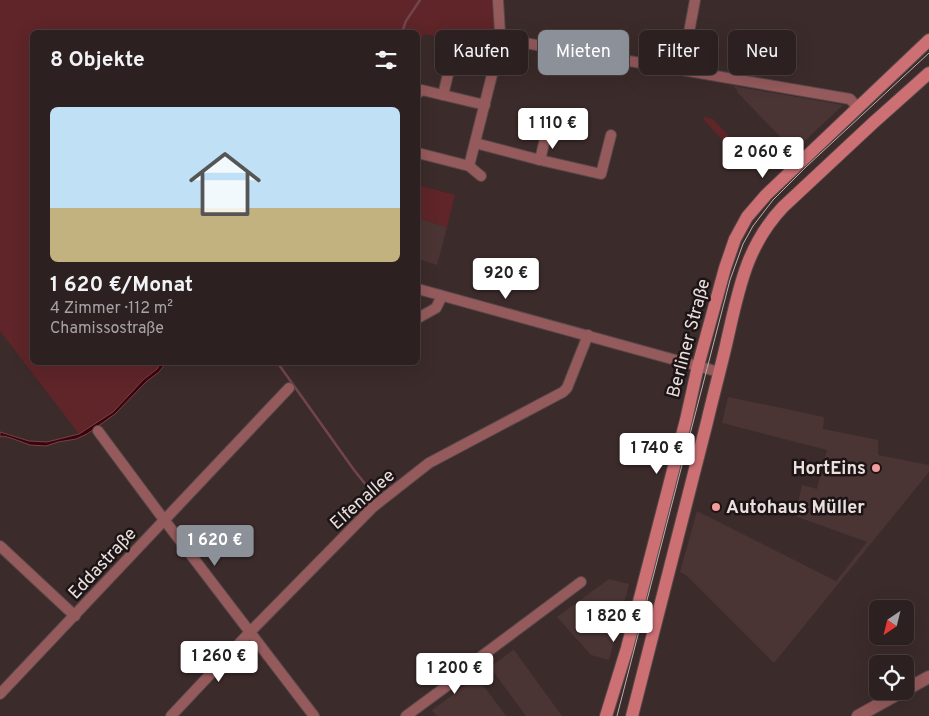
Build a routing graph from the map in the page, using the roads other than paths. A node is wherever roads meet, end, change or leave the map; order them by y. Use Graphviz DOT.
graph roads {
  1 [pos="498,0"];
  2 [pos="696,0"];
  3 [pos="500,30"];
  4 [pos="690,30"];
  5 [pos="929,40"];
  6 [pos="528,44"];
  7 [pos="639,63"];
  8 [pos="929,73"];
  9 [pos="448,75"];
  10 [pos="492,75"];
  11 [pos="712,75"];
  12 [pos="420,92"];
  13 [pos="444,94"];
  14 [pos="485,105"];
  15 [pos="858,108"];
  16 [pos="549,122"];
  17 [pos="611,135"];
  18 [pos="475,143"];
  19 [pos="420,154"];
  20 [pos="540,160"];
  21 [pos="469,166"];
  22 [pos="481,176"];
  23 [pos="420,290"];
  24 [pos="442,296"];
  25 [pos="420,317"];
  26 [pos="588,335"];
  27 [pos="698,366"];
  28 [pos="720,372"];
  29 [pos="289,388"];
  30 [pos="98,431"];
  31 [pos="164,520"];
  32 [pos="0,546"];
  33 [pos="581,582"];
  34 [pos="75,616"];
  35 [pos="250,632"];
  36 [pos="929,677"];
  37 [pos="914,685"];
  38 [pos="0,694"];
  39 [pos="887,700"];
  40 [pos="171,716"];
  41 [pos="314,716"];
  42 [pos="406,716"];
  43 [pos="606,716"];
  44 [pos="632,716"];
  45 [pos="858,716"];
  1 -- 3 [label="street"];
  2 -- 4 [label="street"];
  5 -- 15 [label="main road, Berliner Straße"];
  6 -- 7 [label="street"];
  8 -- 28 [label="main road"];
  9 -- 13 [label="street"];
  10 -- 14 [label="street"];
  11 -- 15 [label="street"];
  12 -- 13 [label="street"];
  13 -- 14 [label="street"];
  14 -- 18 [label="street"];
  15 -- 27 [label="main road, Berliner Straße"];
  16 -- 20 [label="street"];
  17 -- 20 [label="street"];
  18 -- 20 [label="street"];
  18 -- 21 [label="street"];
  19 -- 21 [label="street"];
  21 -- 22 [label="street"];
  23 -- 24 [label="street"];
  24 -- 25 [label="street"];
  24 -- 26 [label="street"];
  26 -- 27 [label="street"];
  26 -- 35 [label="street, Elfenallee"];
  27 -- 28 [label="street"];
  27 -- 43 [label="main road, Berliner Straße"];
  28 -- 44 [label="main road"];
  29 -- 31 [label="street, Eddastraße"];
  30 -- 31 [label="street"];
  31 -- 34 [label="street, Eddastraße"];
  31 -- 35 [label="street"];
  32 -- 34 [label="street"];
  33 -- 42 [label="street"];
  34 -- 38 [label="street, Eddastraße"];
  35 -- 40 [label="street, Elfenallee"];
  35 -- 41 [label="street"];
  36 -- 37 [label="street"];
  39 -- 45 [label="street"];
}
